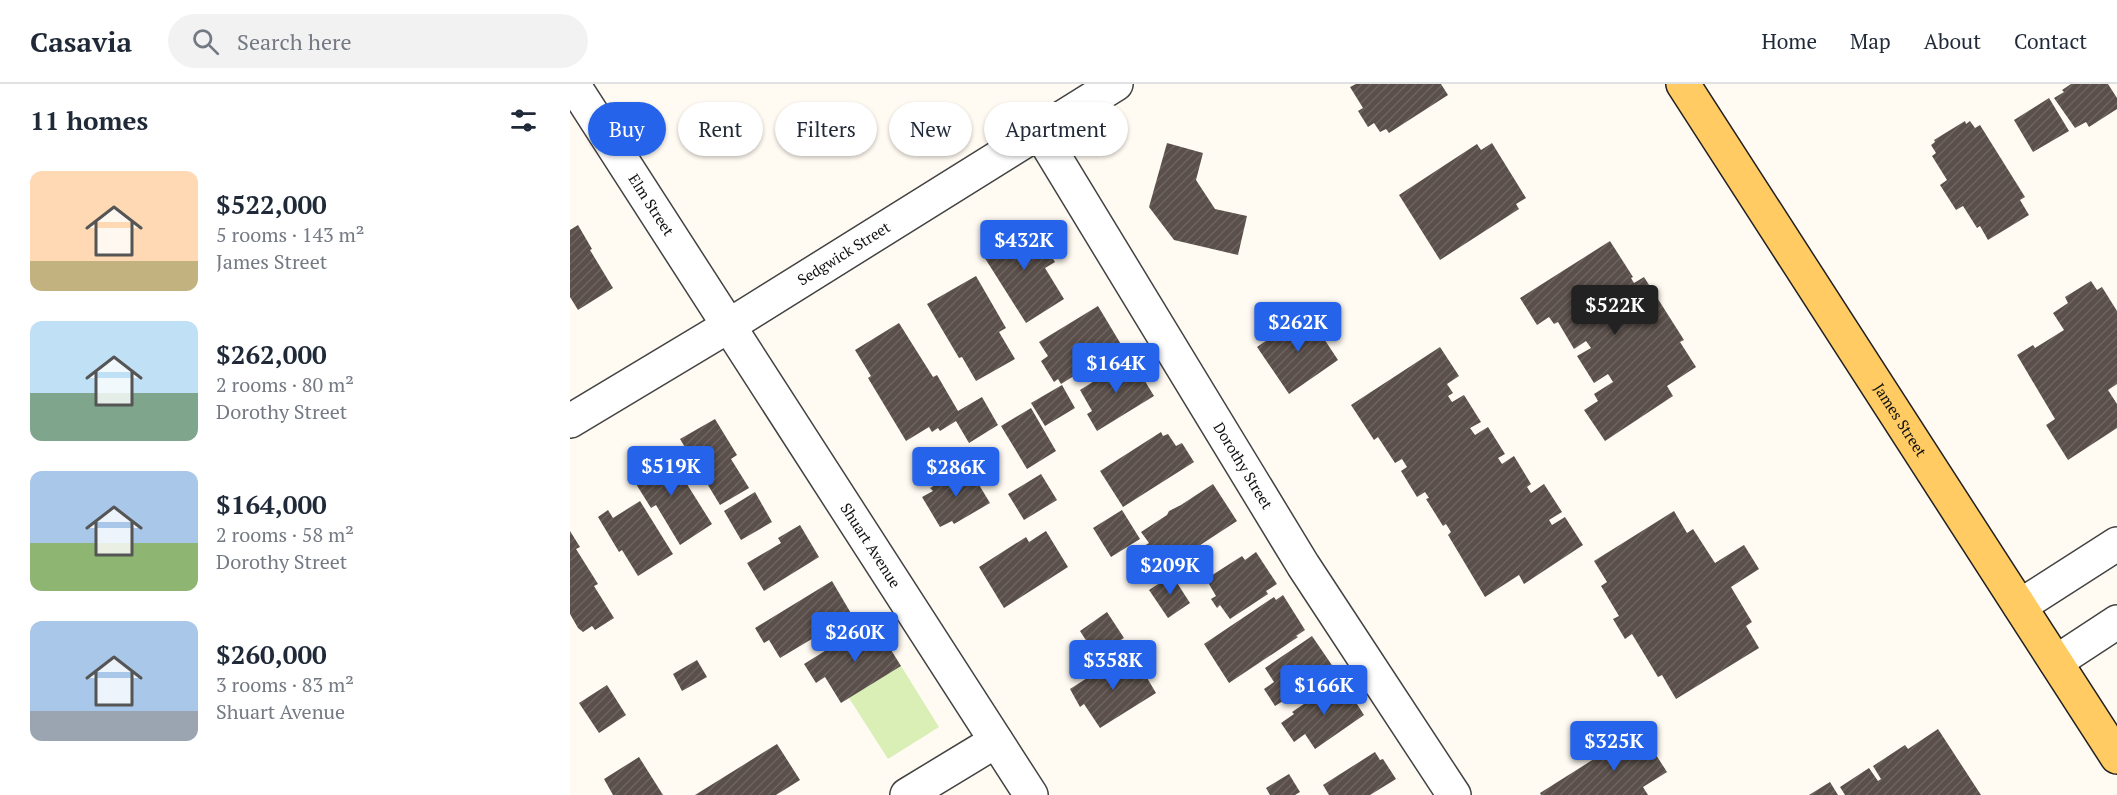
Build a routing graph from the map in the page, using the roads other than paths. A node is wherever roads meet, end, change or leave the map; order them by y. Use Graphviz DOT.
graph roads {
  1 [pos="573,84"];
  2 [pos="1116,84"];
  3 [pos="1683,84"];
  4 [pos="1087,102"];
  5 [pos="999,156"];
  6 [pos="1054,156"];
  7 [pos="730,325"];
  8 [pos="570,421"];
  9 [pos="2117,544"];
  10 [pos="2020,606"];
  11 [pos="2117,622"];
  12 [pos="2055,662"];
  13 [pos="996,741"];
  14 [pos="2117,757"];
  15 [pos="907,795"];
  16 [pos="1031,795"];
  17 [pos="1454,795"];
  1 -- 7 [label="street, Elm Street"];
  2 -- 4 [label="street, Sedgwick Street"];
  3 -- 10 [label="main road, James Street"];
  5 -- 7 [label="street, Sedgwick Street"];
  6 -- 17 [label="street, Dorothy Street"];
  7 -- 8 [label="street, Sedgwick Street"];
  7 -- 13 [label="street, Shuart Avenue"];
  9 -- 10 [label="street"];
  10 -- 12 [label="main road, James Street"];
  11 -- 12 [label="street"];
  12 -- 14 [label="main road, James Street"];
  13 -- 15 [label="street"];
  13 -- 16 [label="street, Shuart Avenue"];
}
